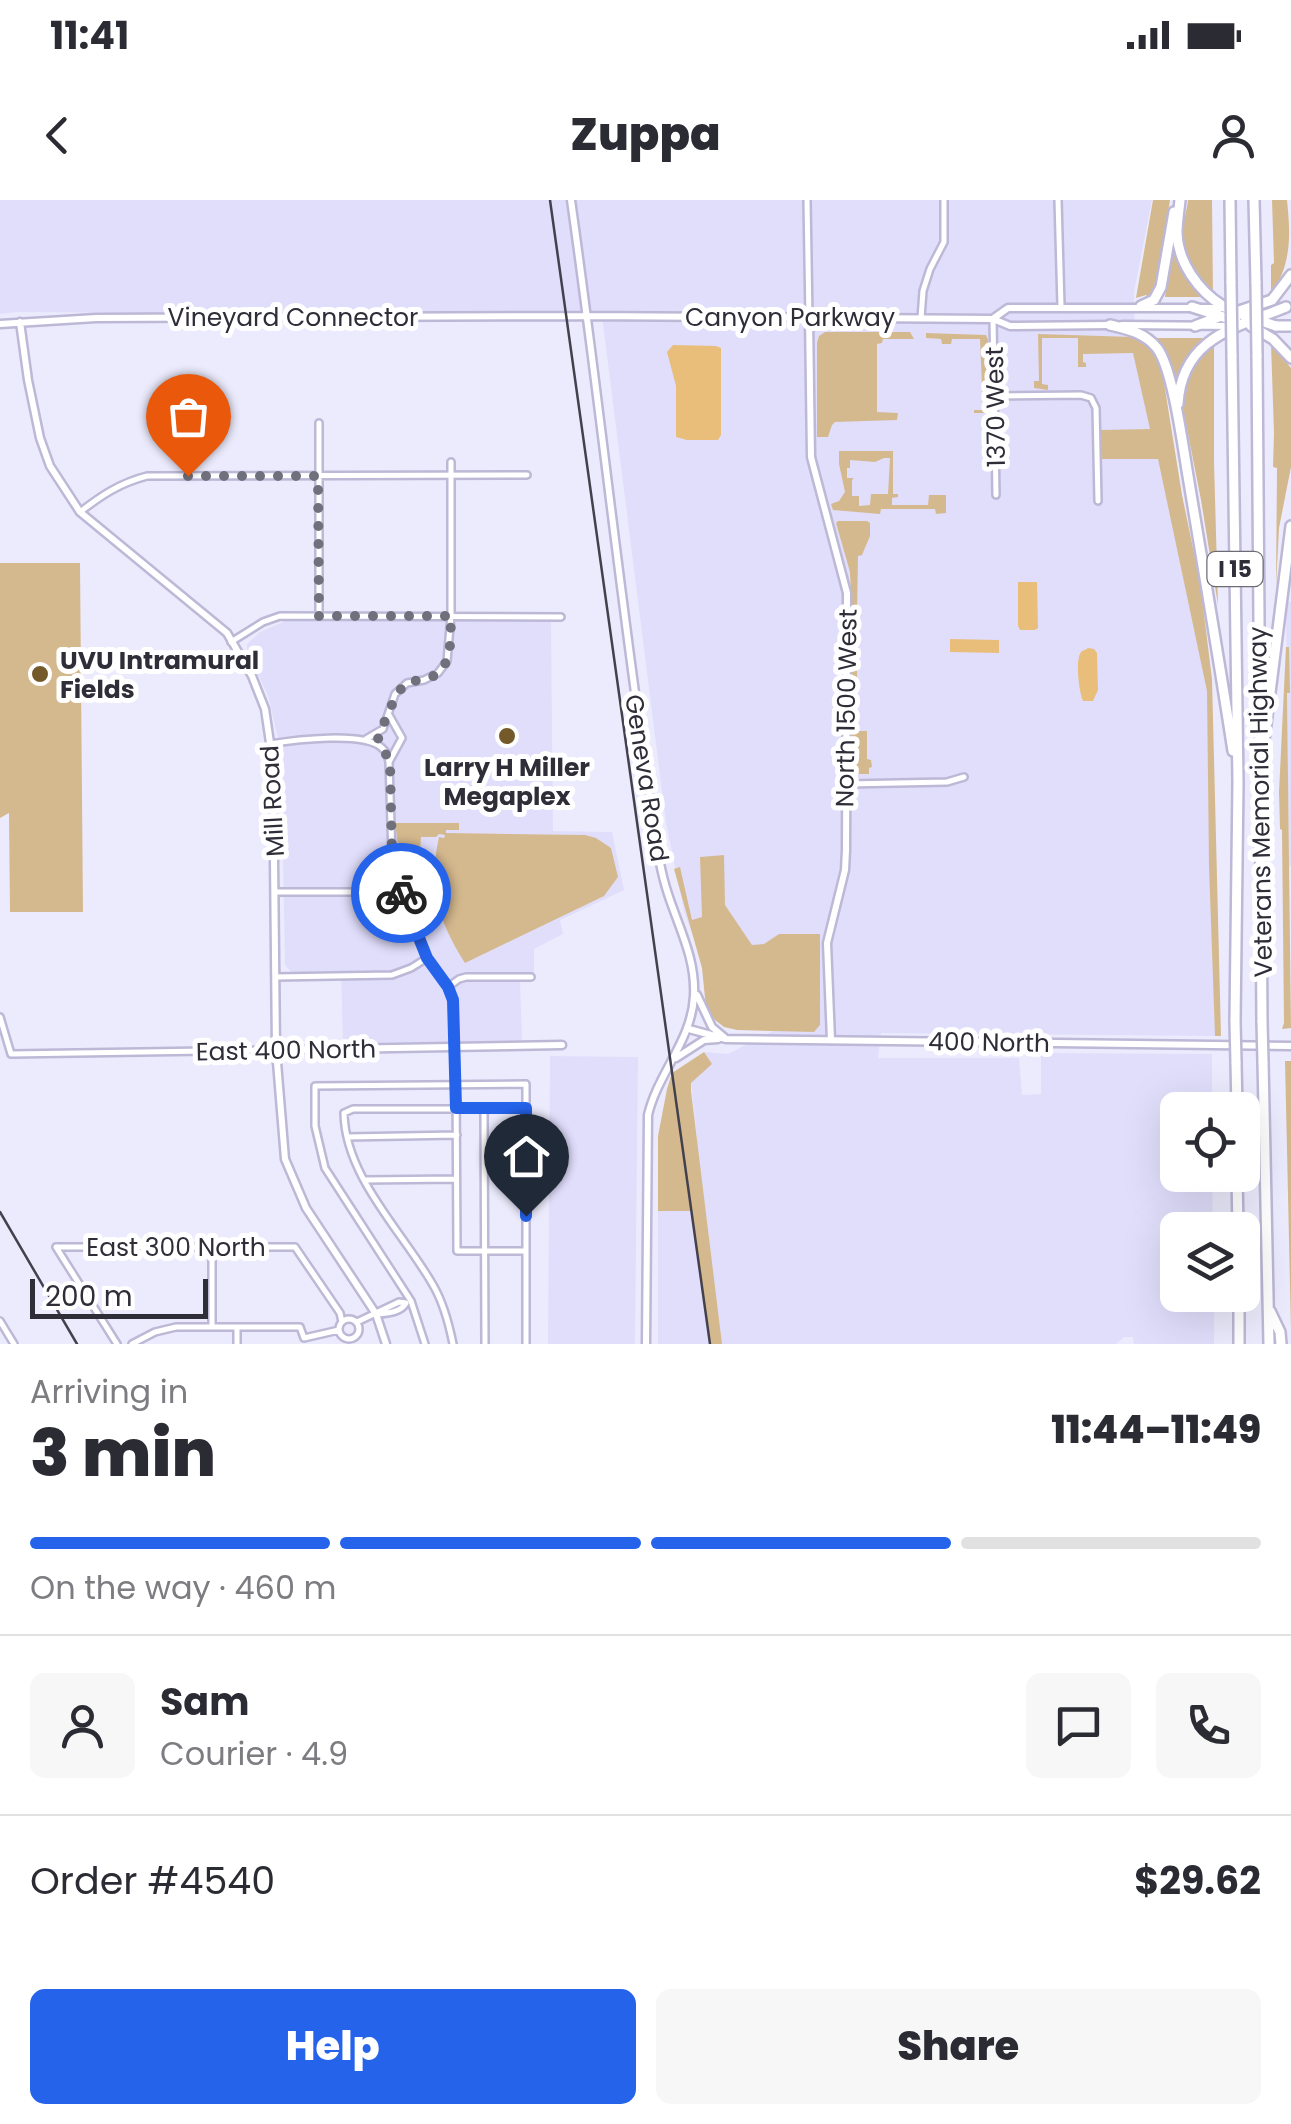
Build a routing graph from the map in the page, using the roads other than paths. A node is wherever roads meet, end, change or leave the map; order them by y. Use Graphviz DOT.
graph roads {
  1 [pos="571,200"];
  2 [pos="807,200"];
  3 [pos="944,200"];
  4 [pos="1058,200"];
  5 [pos="1178,200"];
  6 [pos="1230,200"];
  7 [pos="1254,200"];
  8 [pos="1291,275"];
  9 [pos="1060,306"];
  10 [pos="1142,306"];
  11 [pos="1192,307"];
  12 [pos="1288,307"];
  13 [pos="1250,308"];
  14 [pos="1228,312"];
  15 [pos="587,316"];
  16 [pos="809,318"];
  17 [pos="921,318"];
  18 [pos="993,319"];
  19 [pos="20,322"];
  20 [pos="0,324"];
  21 [pos="1247,324"];
  22 [pos="1110,325"];
  23 [pos="1196,326"];
  24 [pos="1291,326"];
  25 [pos="1291,358"];
  26 [pos="994,396"];
  27 [pos="319,423"];
  28 [pos="1182,440"];
  29 [pos="188,455"];
  30 [pos="451,462"];
  31 [pos="527,475"];
  32 [pos="188,476"];
  33 [pos="318,476"];
  34 [pos="451,476"];
  35 [pos="996,495"];
  36 [pos="1098,501"];
  37 [pos="80,512"];
  38 [pos="1291,526"];
  39 [pos="319,616"];
  40 [pos="451,616"];
  41 [pos="561,617"];
  42 [pos="232,642"];
  43 [pos="389,715"];
  44 [pos="395,728"];
  45 [pos="382,730"];
  46 [pos="363,740"];
  47 [pos="270,744"];
  48 [pos="400,746"];
  49 [pos="382,748"];
  50 [pos="390,762"];
  51 [pos="1260,772"];
  52 [pos="964,777"];
  53 [pos="1238,783"];
  54 [pos="846,784"];
  55 [pos="398,884"];
  56 [pos="275,892"];
  57 [pos="427,958"];
  58 [pos="276,977"];
  59 [pos="531,977"];
  60 [pos="448,987"];
  61 [pos="694,991"];
  62 [pos="0,1018"];
  63 [pos="688,1029"];
  64 [pos="726,1039"];
  65 [pos="831,1040"];
  66 [pos="562,1045"];
  67 [pos="1291,1046"];
  68 [pos="455,1049"];
  69 [pos="276,1050"];
  70 [pos="671,1062"];
  71 [pos="456,1084"];
  72 [pos="1236,1092"];
  73 [pos="456,1108"];
  74 [pos="484,1108"];
  75 [pos="526,1108"];
  76 [pos="456,1135"];
  77 [pos="348,1137"];
  78 [pos="456,1179"];
  79 [pos="364,1180"];
  80 [pos="212,1246"];
  81 [pos="485,1251"];
  82 [pos="526,1251"];
  83 [pos="1269,1308"];
  84 [pos="1239,1312"];
  85 [pos="376,1314"];
  86 [pos="0,1320"];
  87 [pos="342,1322"];
  88 [pos="357,1322"];
  89 [pos="236,1326"];
  90 [pos="212,1327"];
  91 [pos="339,1330"];
  92 [pos="304,1341"];
  93 [pos="14,1344"];
  94 [pos="117,1344"];
  95 [pos="132,1344"];
  96 [pos="237,1344"];
  97 [pos="386,1344"];
  98 [pos="425,1344"];
  99 [pos="453,1344"];
  100 [pos="485,1344"];
  101 [pos="526,1344"];
  102 [pos="646,1344"];
  103 [pos="1240,1344"];
  104 [pos="1269,1344"];
  105 [pos="1280,1344"];
  1 -- 15 [label="main road, Geneva Road"];
  2 -- 16 [label="street"];
  3 -- 17 [label="street"];
  4 -- 9 [label="street"];
  5 -- 10 [label="highway"];
  5 -- 14 [label="highway"];
  6 -- 53 [label="highway, Veterans Memorial Highway / I 15, bridge"];
  7 -- 51 [label="highway, Veterans Memorial Highway / I 15, bridge"];
  8 -- 13 [label="highway"];
  9 -- 10 [label="main road, Canyon Parkway"];
  9 -- 18 [label="main road, Canyon Parkway"];
  10 -- 11 [label="main road, Canyon Parkway"];
  11 -- 14 [label="highway"];
  12 -- 13 [label="main road"];
  12 -- 21 [label="highway"];
  13 -- 14 [label="highway"];
  14 -- 21 [label="highway"];
  14 -- 21 [label="highway"];
  14 -- 23 [label="highway"];
  15 -- 16 [label="main road, Canyon Parkway"];
  15 -- 19 [label="main road, Vineyard Connector"];
  15 -- 61 [label="main road, Geneva Road"];
  16 -- 17 [label="main road, Canyon Parkway"];
  16 -- 54 [label="main road, North 1500 West"];
  17 -- 18 [label="main road, Canyon Parkway"];
  18 -- 22 [label="main road, Canyon Parkway"];
  18 -- 26 [label="street, 1370 West"];
  19 -- 20 [label="main road, Vineyard Connector"];
  19 -- 37 [label="main road, Mill Road"];
  21 -- 23 [label="main road, Canyon Parkway"];
  21 -- 24 [label="highway"];
  21 -- 25 [label="highway"];
  21 -- 28 [label="highway"];
  22 -- 23 [label="main road, Canyon Parkway"];
  22 -- 28 [label="highway"];
  26 -- 35 [label="street, 1370 West"];
  26 -- 36 [label="street"];
  27 -- 33 [label="street"];
  28 -- 53 [label="highway"];
  29 -- 32 [label="street"];
  30 -- 34 [label="street"];
  31 -- 34 [label="street"];
  32 -- 33 [label="street"];
  32 -- 37 [label="street"];
  33 -- 34 [label="street"];
  33 -- 39 [label="street"];
  34 -- 40 [label="street"];
  37 -- 42 [label="main road, Mill Road"];
  38 -- 51 [label="highway"];
  39 -- 40 [label="street"];
  39 -- 42 [label="street"];
  40 -- 41 [label="street"];
  40 -- 43 [label="street"];
  42 -- 47 [label="main road, Mill Road"];
  43 -- 44 [label="street"];
  43 -- 45 [label="street"];
  44 -- 45 [label="street"];
  44 -- 48 [label="street"];
  45 -- 46 [label="street"];
  45 -- 49 [label="street"];
  46 -- 47 [label="street"];
  46 -- 49 [label="street"];
  47 -- 56 [label="main road, Mill Road"];
  48 -- 49 [label="street"];
  48 -- 50 [label="street"];
  49 -- 50 [label="street"];
  50 -- 55 [label="street"];
  51 -- 83 [label="highway, Veterans Memorial Highway / I 15, bridge"];
  52 -- 54 [label="street"];
  53 -- 72 [label="highway, Veterans Memorial Highway / I 15, bridge"];
  54 -- 65 [label="main road, North 1500 West"];
  55 -- 56 [label="street"];
  55 -- 57 [label="street"];
  56 -- 58 [label="main road, Mill Road"];
  57 -- 58 [label="street"];
  57 -- 60 [label="street"];
  58 -- 69 [label="main road, Mill Road"];
  59 -- 60 [label="street"];
  60 -- 68 [label="street"];
  61 -- 63 [label="main road, Geneva Road"];
  61 -- 64 [label="main road"];
  62 -- 69 [label="street, East 400 North"];
  63 -- 64 [label="main road, 400 North"];
  63 -- 70 [label="main road, Geneva Road"];
  64 -- 65 [label="main road, 400 North"];
  64 -- 70 [label="main road"];
  65 -- 67 [label="main road, 400 North"];
  66 -- 68 [label="main road, East 400 North"];
  68 -- 69 [label="main road, East 400 North"];
  68 -- 71 [label="street"];
  69 -- 85 [label="main road, Mill Road"];
  70 -- 102 [label="main road, Geneva Road"];
  71 -- 73 [label="street"];
  71 -- 75 [label="street"];
  71 -- 98 [label="street"];
  73 -- 74 [label="street"];
  73 -- 76 [label="street"];
  73 -- 77 [label="street"];
  74 -- 75 [label="street"];
  74 -- 81 [label="street"];
  75 -- 82 [label="street"];
  76 -- 77 [label="street"];
  76 -- 78 [label="street"];
  77 -- 79 [label="street"];
  78 -- 79 [label="street"];
  78 -- 81 [label="street"];
  79 -- 99 [label="street"];
  80 -- 87 [label="street, East 300 North"];
  80 -- 90 [label="street"];
  80 -- 94 [label="street, East 300 North"];
  81 -- 82 [label="street"];
  81 -- 100 [label="street"];
  82 -- 101 [label="street"];
  83 -- 104 [label="highway, Veterans Memorial Highway / I 15"];
  83 -- 105 [label="highway"];
  84 -- 103 [label="highway"];
  85 -- 85 [label="street"];
  85 -- 88 [label="street"];
  85 -- 97 [label="main road, Mill Road"];
  86 -- 93 [label="street"];
  87 -- 88 [label="street"];
  87 -- 91 [label="street"];
  88 -- 91 [label="street"];
  89 -- 90 [label="street"];
  89 -- 92 [label="street"];
  89 -- 96 [label="street"];
  90 -- 95 [label="street"];
  91 -- 92 [label="street"];
}
